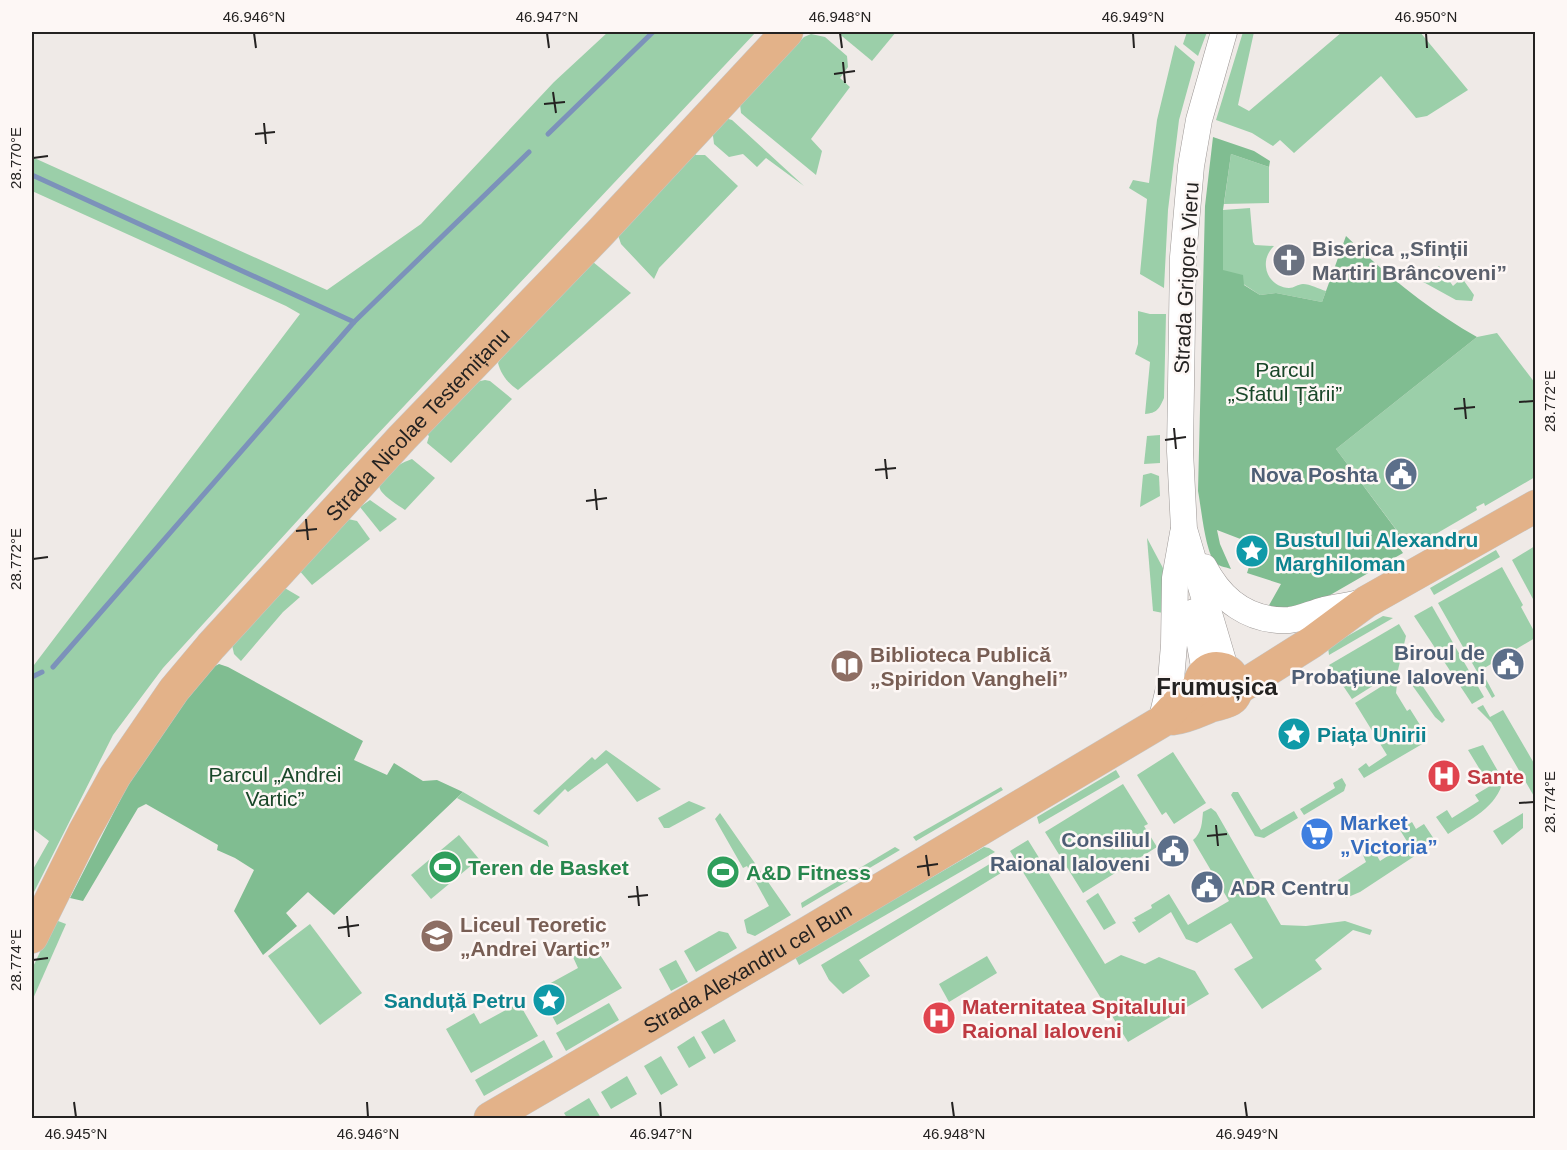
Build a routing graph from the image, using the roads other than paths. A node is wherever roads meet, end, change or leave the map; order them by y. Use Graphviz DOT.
graph roads {
  1 [pos="787,32"];
  2 [pos="1224,32"];
  3 [pos="1536,506"];
  4 [pos="1183,538"];
  5 [pos="1366,602"];
  6 [pos="1218,683"];
  7 [pos="1161,722"];
  8 [pos="32,937"];
  9 [pos="490,1119"];
  1 -- 8 [label="main road, Strada Nicolae Testemițanu"];
  2 -- 4 [label="street, Strada Grigore Vieru"];
  3 -- 5 [label="main road, Strada Alexandru cel Bun"];
  4 -- 5 [label="street"];
  4 -- 6 [label="street"];
  4 -- 7 [label="street"];
  5 -- 6 [label="main road, Strada Alexandru cel Bun"];
  6 -- 7 [label="main road, Strada Alexandru cel Bun"];
  7 -- 9 [label="main road, Strada Alexandru cel Bun"];
}
